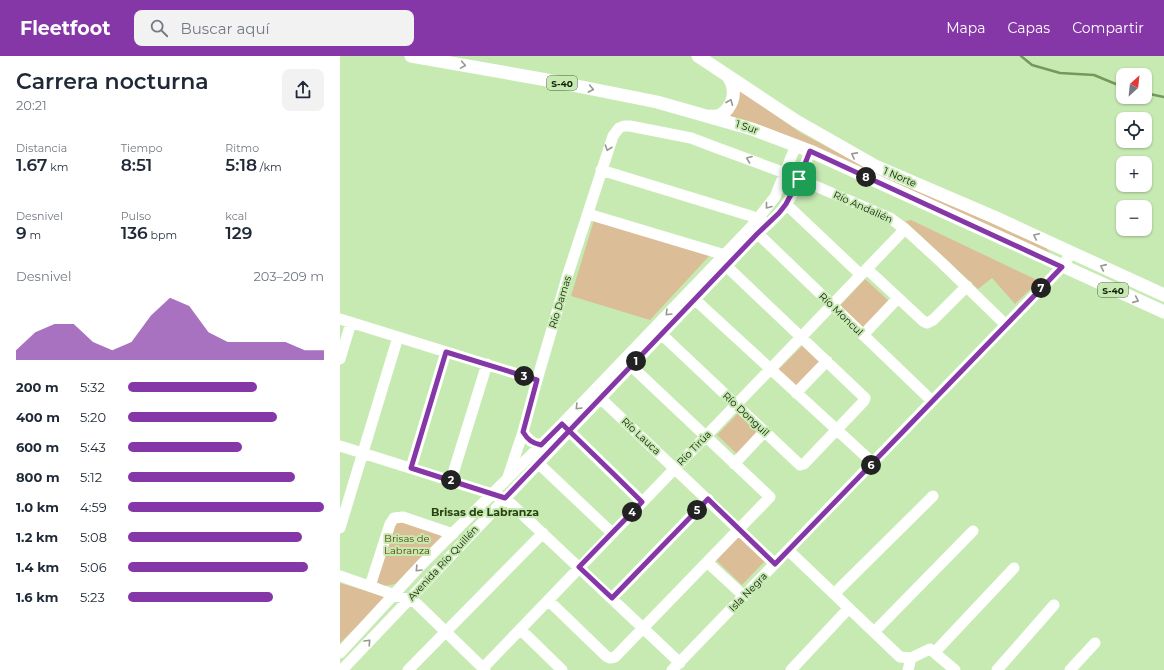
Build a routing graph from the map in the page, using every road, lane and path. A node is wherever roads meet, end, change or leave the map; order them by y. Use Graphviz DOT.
graph roads {
  1 [pos="411,56"];
  2 [pos="698,56"];
  3 [pos="728,76"];
  4 [pos="711,116"];
  5 [pos="618,128"];
  6 [pos="796,145"];
  7 [pos="810,151"];
  8 [pos="601,170"];
  9 [pos="785,173"];
  10 [pos="799,179"];
  11 [pos="786,204"];
  12 [pos="588,214"];
  13 [pos="763,222"];
  14 [pos="905,229"];
  15 [pos="754,231"];
  16 [pos="1071,253"];
  17 [pos="726,261"];
  18 [pos="1062,267"];
  19 [pos="864,272"];
  20 [pos="967,286"];
  21 [pos="1164,295"];
  22 [pos="691,297"];
  23 [pos="898,298"];
  24 [pos="832,305"];
  25 [pos="1164,312"];
  26 [pos="340,319"];
  27 [pos="351,323"];
  28 [pos="1006,325"];
  29 [pos="658,331"];
  30 [pos="863,335"];
  31 [pos="398,337"];
  32 [pos="802,337"];
  33 [pos="446,352"];
  34 [pos="340,356"];
  35 [pos="827,361"];
  36 [pos="627,363"];
  37 [pos="487,364"];
  38 [pos="770,369"];
  39 [pos="537,380"];
  40 [pos="796,393"];
  41 [pos="597,395"];
  42 [pos="932,401"];
  43 [pos="736,405"];
  44 [pos="565,428"];
  45 [pos="837,430"];
  46 [pos="765,431"];
  47 [pos="523,432"];
  48 [pos="706,437"];
  49 [pos="541,445"];
  50 [pos="340,446"];
  51 [pos="363,453"];
  52 [pos="538,463"];
  53 [pos="873,463"];
  54 [pos="734,464"];
  55 [pos="411,468"];
  56 [pos="675,468"];
  57 [pos="508,478"];
  58 [pos="451,480"];
  59 [pos="493,493"];
  60 [pos="933,496"];
  61 [pos="505,498"];
  62 [pos="708,499"];
  63 [pos="642,502"];
  64 [pos="340,528"];
  65 [pos="739,529"];
  66 [pos="973,531"];
  67 [pos="543,533"];
  68 [pos="612,533"];
  69 [pos="453,534"];
  70 [pos="788,550"];
  71 [pos="707,562"];
  72 [pos="775,564"];
  73 [pos="579,567"];
  74 [pos="1014,568"];
  75 [pos="340,576"];
  76 [pos="370,586"];
  77 [pos="395,594"];
  78 [pos="834,594"];
  79 [pos="744,596"];
  80 [pos="612,598"];
  81 [pos="409,599"];
  82 [pos="548,600"];
  83 [pos="1054,605"];
  84 [pos="849,608"];
  85 [pos="643,627"];
  86 [pos="520,629"];
  87 [pos="446,632"];
  88 [pos="874,632"];
  89 [pos="1095,643"];
  90 [pos="934,652"];
  91 [pos="340,653"];
  92 [pos="911,658"];
  93 [pos="676,666"];
  94 [pos="480,668"];
  95 [pos="342,670"];
  96 [pos="408,670"];
  97 [pos="562,670"];
  98 [pos="791,670"];
  99 [pos="908,670"];
  100 [pos="955,670"];
  101 [pos="997,670"];
  102 [pos="1070,670"];
  1 -- 4 [label="main road, 1 Sur / S-40, one-way"];
  2 -- 3 [label="main road, 1 Norte / S-40"];
  4 -- 3 [label="main road, one-way"];
  16 -- 3 [label="main road, 1 Norte / S-40, one-way"];
  4 -- 6 [label="main road, 1 Sur / S-40"];
  5 -- 8 [label="street, Río Damas, one-way"];
  9 -- 5 [label="street, Río Andalién, one-way"];
  6 -- 7 [label="main road, 1 Sur / S-40"];
  6 -- 9 [label="street, Avenida Río Quillén"];
  7 -- 10 [label="street, Avenida Río Quillén"];
  7 -- 18 [label="main road, 1 Sur / S-40"];
  8 -- 12 [label="street, Río Damas"];
  8 -- 13 [label="street"];
  9 -- 10 [label="street, Río Andalién"];
  9 -- 13 [label="street, Avenida Río Quillén, one-way"];
  10 -- 11 [label="street, Avenida Río Quillén"];
  10 -- 14 [label="street, Río Andalién"];
  11 -- 13 [label="street, Avenida Río Quillén"];
  11 -- 19 [label="street"];
  12 -- 17 [label="street"];
  12 -- 39 [label="street, Río Damas"];
  13 -- 15 [label="street, Avenida Río Quillén"];
  14 -- 19 [label="street, Río Tirúa"];
  14 -- 20 [label="street, Río Andalién"];
  15 -- 17 [label="street, Avenida Río Quillén"];
  15 -- 24 [label="street, Río Moncul"];
  16 -- 18 [label="street, Isla Negra"];
  21 -- 16 [label="main road, S-40, one-way"];
  17 -- 22 [label="street, Avenida Río Quillén"];
  17 -- 32 [label="street"];
  18 -- 25 [label="main road, S-40, one-way"];
  18 -- 28 [label="street, Isla Negra"];
  19 -- 23 [label="street"];
  19 -- 24 [label="street, Río Tirúa"];
  20 -- 23 [label="street"];
  20 -- 28 [label="street, Río Andalién"];
  22 -- 29 [label="street, Avenida Río Quillén"];
  22 -- 38 [label="street"];
  23 -- 30 [label="street"];
  24 -- 30 [label="street, Río Moncul"];
  24 -- 32 [label="street, Río Tirúa"];
  26 -- 27 [label="street"];
  27 -- 31 [label="street"];
  27 -- 34 [label="street"];
  28 -- 42 [label="street, Isla Negra"];
  29 -- 36 [label="street, Avenida Río Quillén"];
  29 -- 43 [label="street, Río Donguil"];
  30 -- 42 [label="street, Río Moncul"];
  31 -- 33 [label="street"];
  31 -- 51 [label="street"];
  32 -- 35 [label="street"];
  32 -- 38 [label="street, Río Tirúa"];
  33 -- 37 [label="street"];
  33 -- 55 [label="street"];
  35 -- 40 [label="street"];
  35 -- 45 [label="street"];
  36 -- 41 [label="street, Avenida Río Quillén"];
  36 -- 48 [label="street"];
  37 -- 39 [label="street"];
  37 -- 58 [label="street"];
  38 -- 40 [label="street"];
  38 -- 43 [label="street, Río Tirúa"];
  39 -- 47 [label="street, Río Damas"];
  40 -- 45 [label="street"];
  41 -- 44 [label="street, Avenida Río Quillén"];
  41 -- 56 [label="street, Río Lauca"];
  42 -- 53 [label="street, Isla Negra"];
  43 -- 46 [label="street, Río Donguil"];
  43 -- 48 [label="street, Río Tirúa"];
  44 -- 49 [label="street, Avenida Río Quillén"];
  44 -- 52 [label="street, Avenida Río Quillén"];
  44 -- 63 [label="street"];
  45 -- 46 [label="street, Río Donguil"];
  45 -- 53 [label="street"];
  46 -- 54 [label="street"];
  47 -- 49 [label="street"];
  47 -- 57 [label="street, Río Damas"];
  48 -- 54 [label="street"];
  48 -- 56 [label="street, Río Tirúa"];
  49 -- 57 [label="street, Avenida Río Quillén"];
  50 -- 51 [label="street"];
  51 -- 55 [label="street"];
  51 -- 64 [label="street"];
  52 -- 61 [label="street, Avenida Río Quillén"];
  52 -- 68 [label="street"];
  53 -- 70 [label="street, Isla Negra"];
  54 -- 65 [label="street"];
  55 -- 58 [label="street"];
  56 -- 62 [label="street, Río Lauca"];
  56 -- 63 [label="street, Río Tirúa"];
  57 -- 59 [label="street, Avenida Río Quillén"];
  58 -- 59 [label="street"];
  59 -- 61 [label="street"];
  59 -- 69 [label="street, Avenida Río Quillén"];
  60 -- 78 [label="street"];
  61 -- 67 [label="street"];
  61 -- 81 [label="street, Avenida Río Quillén"];
  62 -- 65 [label="street, Río Lauca"];
  62 -- 80 [label="street"];
  63 -- 68 [label="street, Río Tirúa"];
  65 -- 71 [label="street"];
  65 -- 72 [label="street, Río Lauca"];
  66 -- 88 [label="street"];
  67 -- 73 [label="street"];
  67 -- 87 [label="street"];
  68 -- 73 [label="street, Río Tirúa"];
  69 -- 76 [label="street"];
  69 -- 77 [label="street, Avenida Río Quillén, one-way"];
  70 -- 72 [label="street, Isla Negra"];
  70 -- 78 [label="street"];
  71 -- 79 [label="street"];
  71 -- 85 [label="street"];
  72 -- 79 [label="street, Isla Negra"];
  73 -- 80 [label="street"];
  73 -- 82 [label="street, Río Tirúa"];
  74 -- 90 [label="street"];
  75 -- 76 [label="street"];
  76 -- 77 [label="street"];
  77 -- 81 [label="street"];
  77 -- 91 [label="street, Avenida Río Quillén"];
  78 -- 84 [label="street"];
  79 -- 93 [label="street, Isla Negra"];
  80 -- 85 [label="street"];
  81 -- 87 [label="street"];
  95 -- 81 [label="street, Avenida Río Quillén, one-way"];
  82 -- 85 [label="street"];
  82 -- 86 [label="street, Río Tirúa"];
  83 -- 101 [label="street"];
  84 -- 88 [label="street"];
  84 -- 98 [label="street"];
  85 -- 93 [label="street"];
  86 -- 94 [label="street, Río Tirúa"];
  86 -- 97 [label="street"];
  87 -- 94 [label="street"];
  87 -- 96 [label="street"];
  88 -- 92 [label="street"];
  89 -- 102 [label="street"];
  90 -- 92 [label="street"];
  90 -- 100 [label="street"];
  92 -- 99 [label="street"];
}
